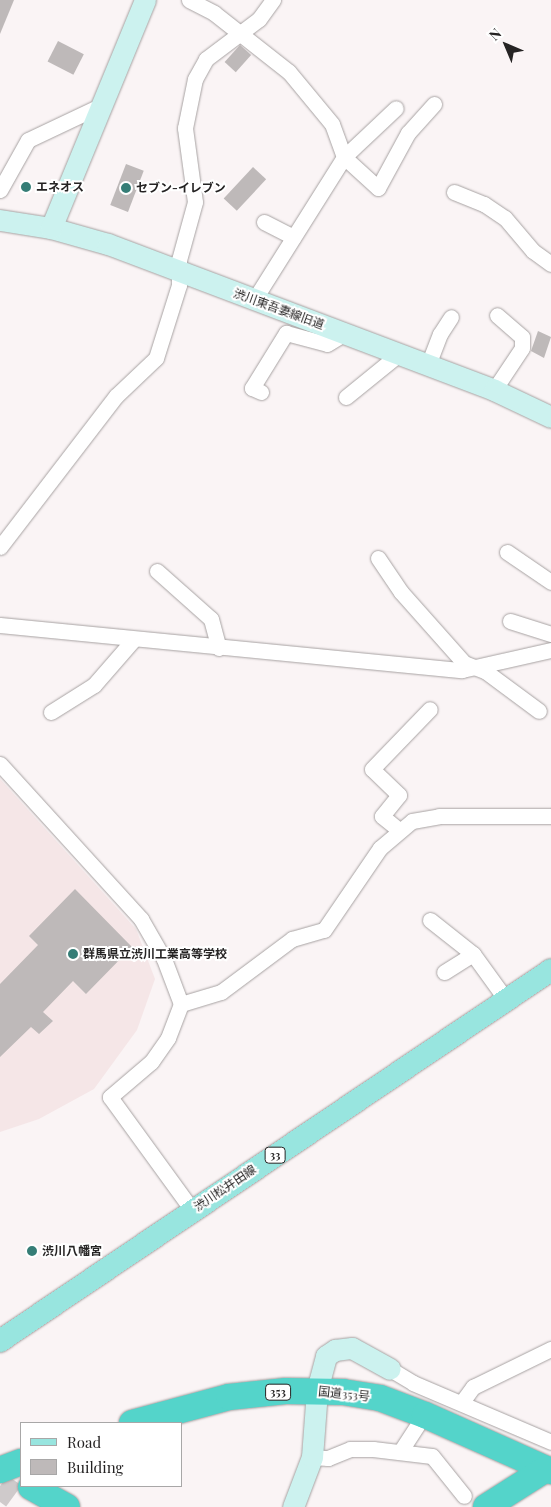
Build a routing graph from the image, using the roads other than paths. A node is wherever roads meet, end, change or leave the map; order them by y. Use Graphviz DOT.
graph roads {
  1 [pos="145,0"];
  2 [pos="189,0"];
  3 [pos="273,0"];
  4 [pos="240,32"];
  5 [pos="434,104"];
  6 [pos="100,106"];
  7 [pos="396,108"];
  8 [pos="344,157"];
  9 [pos="0,190"];
  10 [pos="454,192"];
  11 [pos="0,220"];
  12 [pos="264,222"];
  13 [pos="50,228"];
  14 [pos="293,237"];
  15 [pos="551,264"];
  16 [pos="178,270"];
  17 [pos="254,300"];
  18 [pos="498,315"];
  19 [pos="451,318"];
  20 [pos="345,333"];
  21 [pos="399,354"];
  22 [pos="428,365"];
  23 [pos="494,390"];
  24 [pos="261,392"];
  25 [pos="346,397"];
  26 [pos="551,417"];
  27 [pos="0,547"];
  28 [pos="507,552"];
  29 [pos="378,558"];
  30 [pos="157,571"];
  31 [pos="551,582"];
  32 [pos="510,622"];
  33 [pos="0,625"];
  34 [pos="551,634"];
  35 [pos="134,639"];
  36 [pos="219,648"];
  37 [pos="551,650"];
  38 [pos="478,668"];
  39 [pos="430,709"];
  40 [pos="540,711"];
  41 [pos="50,712"];
  42 [pos="0,764"];
  43 [pos="551,816"];
  44 [pos="399,830"];
  45 [pos="430,920"];
  46 [pos="473,954"];
  47 [pos="551,970"];
  48 [pos="444,972"];
  49 [pos="507,1001"];
  50 [pos="181,1004"];
  51 [pos="192,1210"];
  52 [pos="0,1341"];
  53 [pos="551,1349"];
  54 [pos="390,1369"];
  55 [pos="318,1390"];
  56 [pos="462,1402"];
  57 [pos="136,1422"];
  58 [pos="417,1426"];
  59 [pos="551,1442"];
  60 [pos="400,1452"];
  61 [pos="312,1456"];
  62 [pos="20,1462"];
  63 [pos="0,1470"];
  64 [pos="548,1470"];
  65 [pos="26,1497"];
  66 [pos="475,1501"];
  67 [pos="66,1507"];
  68 [pos="293,1507"];
  69 [pos="513,1507"];
  1 -- 6 [label="street"];
  2 -- 4 [label="street"];
  3 -- 4 [label="street"];
  4 -- 8 [label="street"];
  4 -- 16 [label="street"];
  5 -- 8 [label="street"];
  6 -- 9 [label="street"];
  6 -- 13 [label="street"];
  7 -- 8 [label="street"];
  8 -- 14 [label="street"];
  10 -- 15 [label="street"];
  11 -- 13 [label="street, 渋川東吾妻線旧道"];
  12 -- 14 [label="street"];
  13 -- 16 [label="street, 渋川東吾妻線旧道"];
  14 -- 17 [label="street"];
  16 -- 17 [label="street, 渋川東吾妻線旧道"];
  16 -- 27 [label="street"];
  17 -- 20 [label="street, 渋川東吾妻線旧道"];
  18 -- 23 [label="street"];
  19 -- 22 [label="street"];
  20 -- 21 [label="street, 渋川東吾妻線旧道"];
  20 -- 24 [label="street"];
  21 -- 22 [label="street, 渋川東吾妻線旧道"];
  21 -- 25 [label="street"];
  22 -- 23 [label="street, 渋川東吾妻線旧道"];
  23 -- 26 [label="street, 渋川東吾妻線旧道"];
  28 -- 31 [label="street"];
  29 -- 38 [label="street"];
  30 -- 36 [label="street"];
  32 -- 34 [label="street"];
  33 -- 35 [label="street"];
  35 -- 36 [label="street"];
  35 -- 41 [label="street"];
  36 -- 38 [label="street"];
  37 -- 38 [label="street"];
  38 -- 40 [label="street"];
  39 -- 44 [label="street"];
  42 -- 50 [label="street"];
  43 -- 44 [label="street"];
  44 -- 50 [label="street"];
  45 -- 46 [label="street"];
  46 -- 48 [label="street"];
  46 -- 49 [label="street"];
  47 -- 49 [label="main road, 渋川松井田線 / 33"];
  49 -- 51 [label="main road, 渋川松井田線 / 33"];
  50 -- 51 [label="street"];
  51 -- 52 [label="main road, 渋川松井田線 / 33"];
  53 -- 56 [label="street"];
  54 -- 55 [label="street"];
  54 -- 56 [label="street"];
  55 -- 57 [label="highway, 国道353号 / 353"];
  55 -- 61 [label="street"];
  55 -- 64 [label="highway, 国道353号 / 353"];
  56 -- 59 [label="street"];
  58 -- 60 [label="street"];
  60 -- 61 [label="street"];
  60 -- 66 [label="street"];
  61 -- 68 [label="street"];
  62 -- 63 [label="highway"];
  64 -- 66 [label="highway"];
  64 -- 69 [label="highway"];
  65 -- 67 [label="highway"];
}
